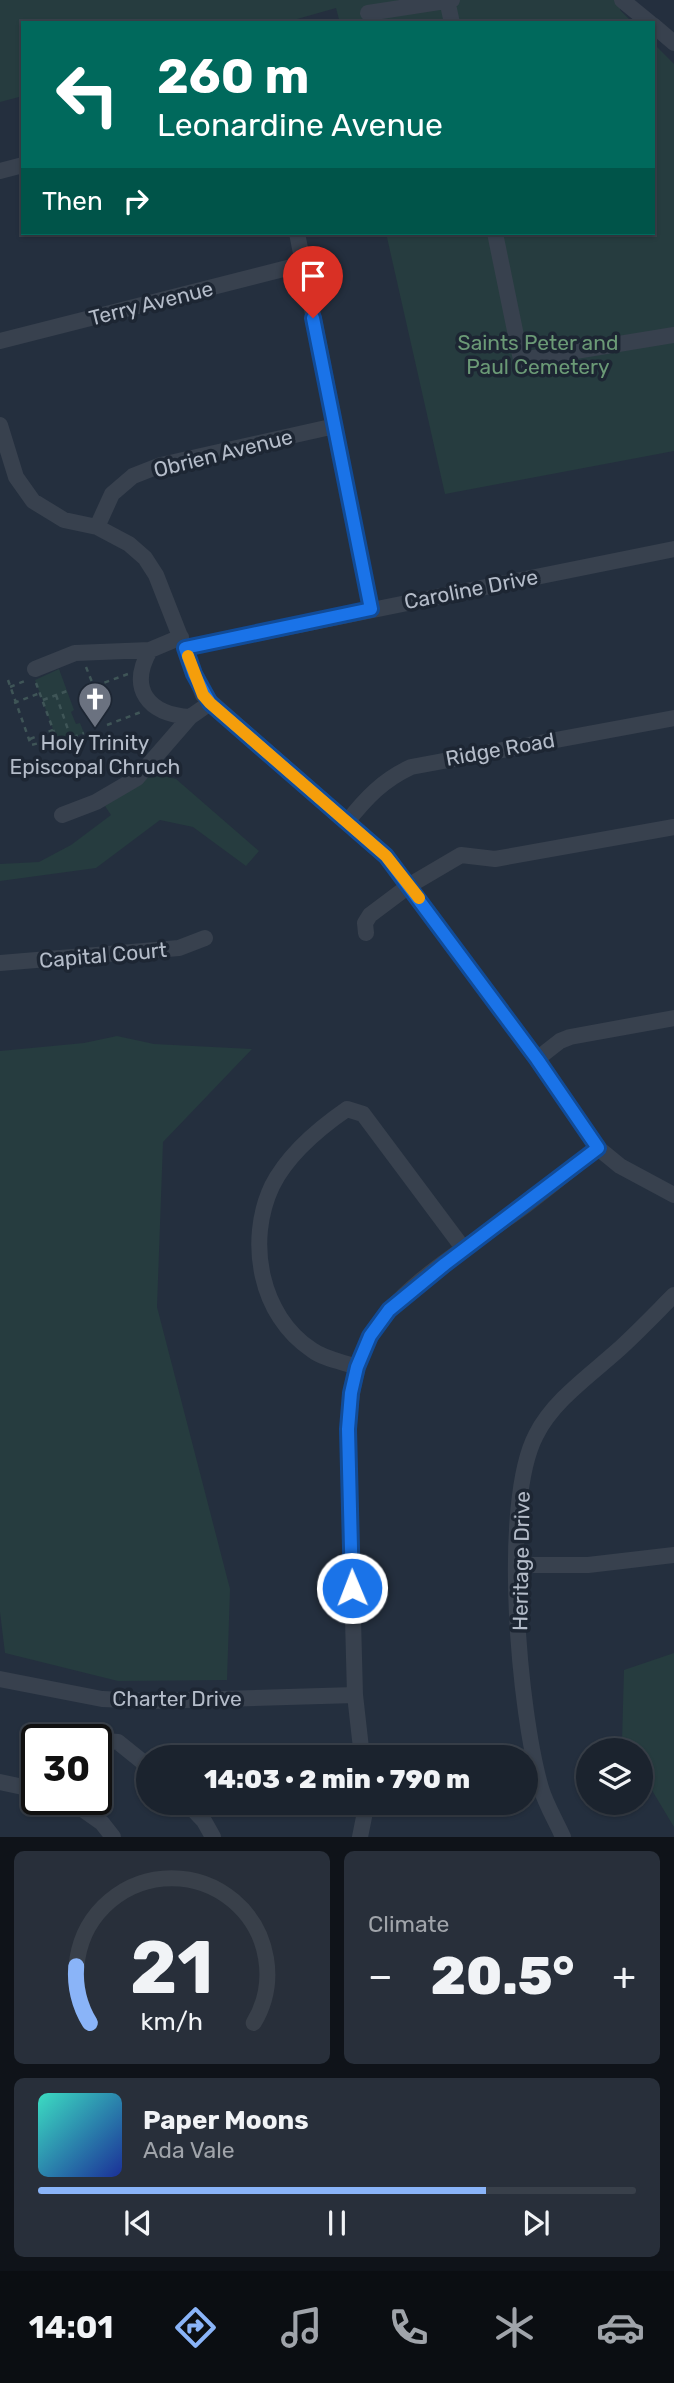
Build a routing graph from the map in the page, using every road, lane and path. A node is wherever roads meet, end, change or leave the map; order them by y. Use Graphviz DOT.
graph roads {
  1 [pos="449,0"];
  2 [pos="622,0"];
  3 [pos="368,13"];
  4 [pos="452,21"];
  5 [pos="647,21"];
  6 [pos="655,27"];
  7 [pos="674,43"];
  8 [pos="21,165"];
  9 [pos="0,170"];
  10 [pos="297,235"];
  11 [pos="495,235"];
  12 [pos="303,264"];
  13 [pos="674,335"];
  14 [pos="0,341"];
  15 [pos="0,425"];
  16 [pos="335,426"];
  17 [pos="97,527"];
  18 [pos="674,549"];
  19 [pos="371,609"];
  20 [pos="183,643"];
  21 [pos="150,650"];
  22 [pos="141,669"];
  23 [pos="36,674"];
  24 [pos="8,680"];
  25 [pos="92,681"];
  26 [pos="10,687"];
  27 [pos="68,691"];
  28 [pos="56,695"];
  29 [pos="43,700"];
  30 [pos="15,703"];
  31 [pos="210,703"];
  32 [pos="154,707"];
  33 [pos="190,717"];
  34 [pos="674,718"];
  35 [pos="107,725"];
  36 [pos="53,730"];
  37 [pos="84,733"];
  38 [pos="71,738"];
  39 [pos="57,739"];
  40 [pos="28,740"];
  41 [pos="62,815"];
  42 [pos="347,822"];
  43 [pos="674,827"];
  44 [pos="410,885"];
  45 [pos="366,933"];
  46 [pos="205,938"];
  47 [pos="0,963"];
  48 [pos="674,1018"];
  49 [pos="537,1059"];
  50 [pos="598,1148"];
  51 [pos="674,1195"];
  52 [pos="463,1248"];
  53 [pos="674,1295"];
  54 [pos="357,1367"];
  55 [pos="674,1555"];
  56 [pos="518,1565"];
  57 [pos="0,1679"];
  58 [pos="355,1695"];
  59 [pos="112,1741"];
  60 [pos="361,1745"];
  61 [pos="136,1757"];
  62 [pos="0,1782"];
  63 [pos="21,1787"];
  64 [pos="91,1815"];
  65 [pos="198,1815"];
  66 [pos="364,1815"];
  67 [pos="113,1837"];
  68 [pos="213,1837"];
  69 [pos="360,1837"];
  70 [pos="563,1837"];
  1 -- 3 [label="street"];
  1 -- 4 [label="street"];
  2 -- 5 [label="street"];
  6 -- 7 [label="street"];
  8 -- 9 [label="street"];
  10 -- 12 [label="street"];
  11 -- 13 [label="street"];
  12 -- 14 [label="street, Terry Avenue"];
  12 -- 16 [label="street"];
  15 -- 17 [label="street"];
  16 -- 17 [label="street, Obrien Avenue"];
  16 -- 19 [label="street"];
  17 -- 20 [label="street"];
  18 -- 19 [label="street, Caroline Drive"];
  19 -- 20 [label="street, Caroline Drive"];
  20 -- 21 [label="street, Caroline Drive"];
  20 -- 31 [label="street"];
  21 -- 22 [label="street"];
  21 -- 23 [label="street"];
  22 -- 25 [label="path"];
  22 -- 32 [label="street"];
  23 -- 26 [label="path"];
  24 -- 26 [label="path"];
  26 -- 30 [label="path"];
  27 -- 28 [label="path"];
  28 -- 29 [label="path"];
  28 -- 38 [label="path"];
  29 -- 30 [label="path"];
  29 -- 36 [label="path"];
  30 -- 40 [label="path"];
  31 -- 33 [label="street"];
  31 -- 42 [label="street"];
  32 -- 33 [label="street"];
  32 -- 35 [label="path"];
  33 -- 41 [label="street"];
  34 -- 42 [label="street, Ridge Road"];
  36 -- 39 [label="path"];
  36 -- 40 [label="path"];
  37 -- 38 [label="path"];
  38 -- 39 [label="path"];
  39 -- 40 [label="path"];
  42 -- 44 [label="street"];
  43 -- 44 [label="street"];
  44 -- 45 [label="street"];
  44 -- 49 [label="street"];
  46 -- 47 [label="street, Capital Court"];
  48 -- 49 [label="street"];
  49 -- 50 [label="street"];
  50 -- 51 [label="street"];
  50 -- 52 [label="street"];
  52 -- 54 [label="street"];
  52 -- 54 [label="street"];
  53 -- 56 [label="street, Heritage Drive"];
  54 -- 58 [label="street"];
  55 -- 56 [label="street"];
  56 -- 70 [label="street, Heritage Drive"];
  57 -- 58 [label="street, Charter Drive"];
  58 -- 60 [label="street"];
  59 -- 61 [label="street"];
  62 -- 63 [label="street"];
  64 -- 67 [label="street"];
  65 -- 68 [label="street"];
  66 -- 69 [label="street"];
}
